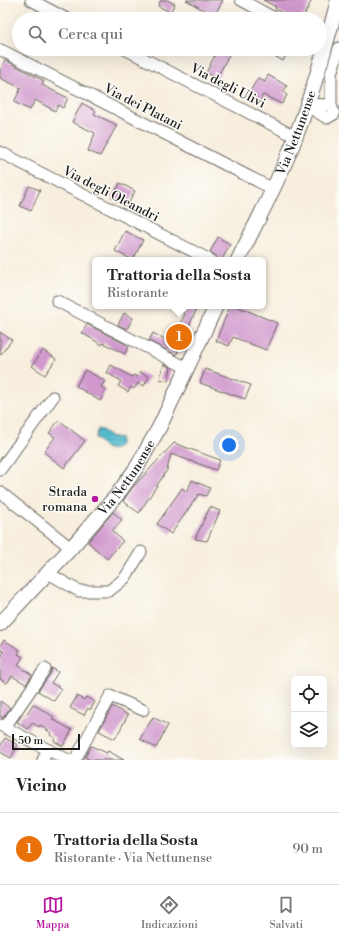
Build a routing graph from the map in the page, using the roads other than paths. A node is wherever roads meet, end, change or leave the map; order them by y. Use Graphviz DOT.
graph roads {
  1 [pos="31,0"];
  2 [pos="241,0"];
  3 [pos="338,0"];
  4 [pos="54,12"];
  5 [pos="263,12"];
  6 [pos="335,27"];
  7 [pos="328,46"];
  8 [pos="1,50"];
  9 [pos="12,56"];
  10 [pos="13,56"];
  11 [pos="139,56"];
  12 [pos="324,56"];
  13 [pos="307,105"];
  14 [pos="335,111"];
  15 [pos="296,137"];
  16 [pos="0,152"];
  17 [pos="273,189"];
  18 [pos="204,257"];
  19 [pos="239,257"];
  20 [pos="57,301"];
  21 [pos="215,309"];
  22 [pos="187,368"];
  23 [pos="53,397"];
  24 [pos="0,470"];
  25 [pos="0,492"];
  26 [pos="71,548"];
  27 [pos="141,552"];
  28 [pos="48,573"];
  29 [pos="0,624"];
  30 [pos="45,669"];
  31 [pos="143,710"];
  32 [pos="2,726"];
  33 [pos="45,755"];
  34 [pos="68,760"];
  35 [pos="75,760"];
  1 -- 4 [label="street"];
  2 -- 5 [label="street"];
  3 -- 6 [label="main road, Via Nettunense"];
  6 -- 7 [label="main road, Via Nettunense"];
  7 -- 14 [label="street"];
  8 -- 9 [label="street, Via dei Platani"];
  10 -- 17 [label="street, Via dei Platani"];
  11 -- 15 [label="street, Via degli Ulivi"];
  12 -- 13 [label="main road, Via Nettunense"];
  13 -- 14 [label="street"];
  13 -- 15 [label="main road, Via Nettunense"];
  15 -- 17 [label="main road, Via Nettunense"];
  16 -- 18 [label="street, Via degli Oleandri"];
  17 -- 19 [label="main road, Via Nettunense"];
  20 -- 22 [label="street"];
  21 -- 22 [label="main road, Via Nettunense"];
  22 -- 26 [label="main road, Via Nettunense"];
  23 -- 24 [label="street"];
  25 -- 26 [label="street"];
  26 -- 28 [label="main road, Via Nettunense"];
  27 -- 28 [label="street"];
  28 -- 29 [label="main road, Via Nettunense"];
  30 -- 32 [label="street"];
  31 -- 35 [label="street"];
  32 -- 33 [label="street"];
  33 -- 34 [label="street"];
}
